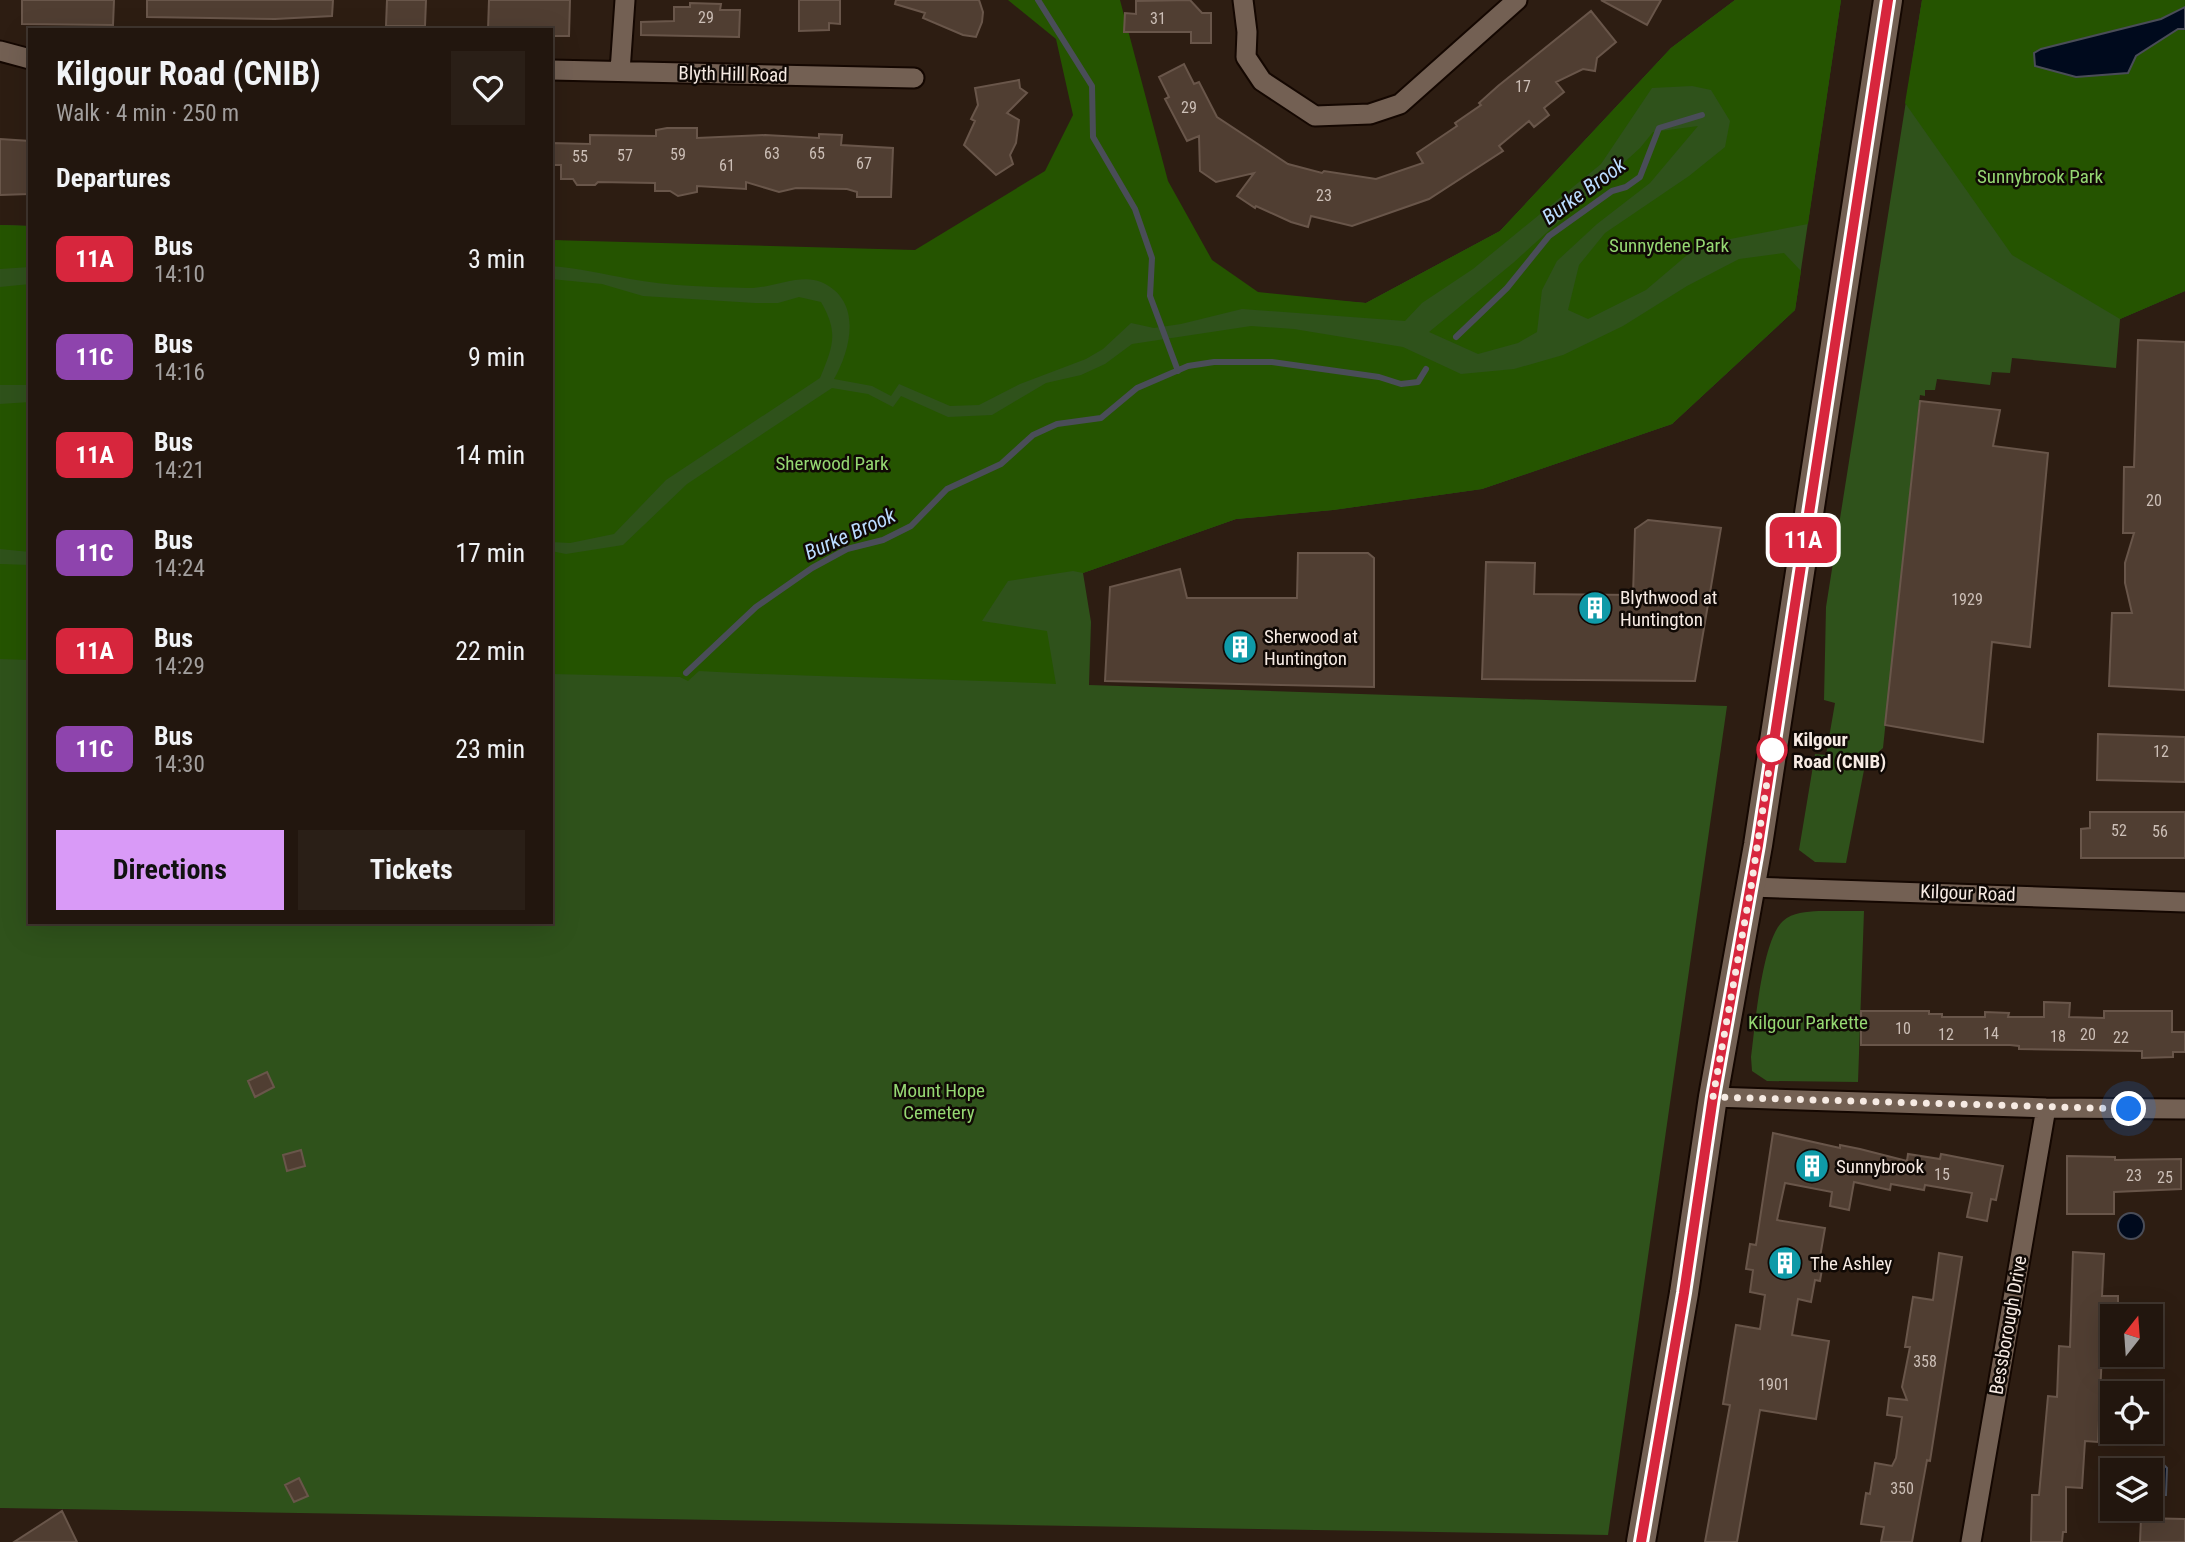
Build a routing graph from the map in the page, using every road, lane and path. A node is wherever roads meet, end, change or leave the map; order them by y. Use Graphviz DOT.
graph roads {
  1 [pos="625,0"];
  2 [pos="1243,0"];
  3 [pos="1517,0"];
  4 [pos="1888,0"];
  5 [pos="0,51"];
  6 [pos="28,58"];
  7 [pos="553,70"];
  8 [pos="620,71"];
  9 [pos="914,78"];
  10 [pos="1751,887"];
  11 [pos="2185,902"];
  12 [pos="1713,1097"];
  13 [pos="2046,1108"];
  14 [pos="2185,1109"];
  15 [pos="1641,1542"];
  16 [pos="1971,1542"];
  1 -- 8 [label="street"];
  2 -- 3 [label="street"];
  4 -- 10 [label="main road"];
  5 -- 6 [label="street"];
  7 -- 8 [label="street, Blyth Hill Road"];
  8 -- 9 [label="street, Blyth Hill Road"];
  10 -- 11 [label="street, Kilgour Road"];
  10 -- 12 [label="main road"];
  12 -- 13 [label="street"];
  12 -- 15 [label="main road"];
  13 -- 14 [label="street"];
  13 -- 16 [label="street, Bessborough Drive"];
}
